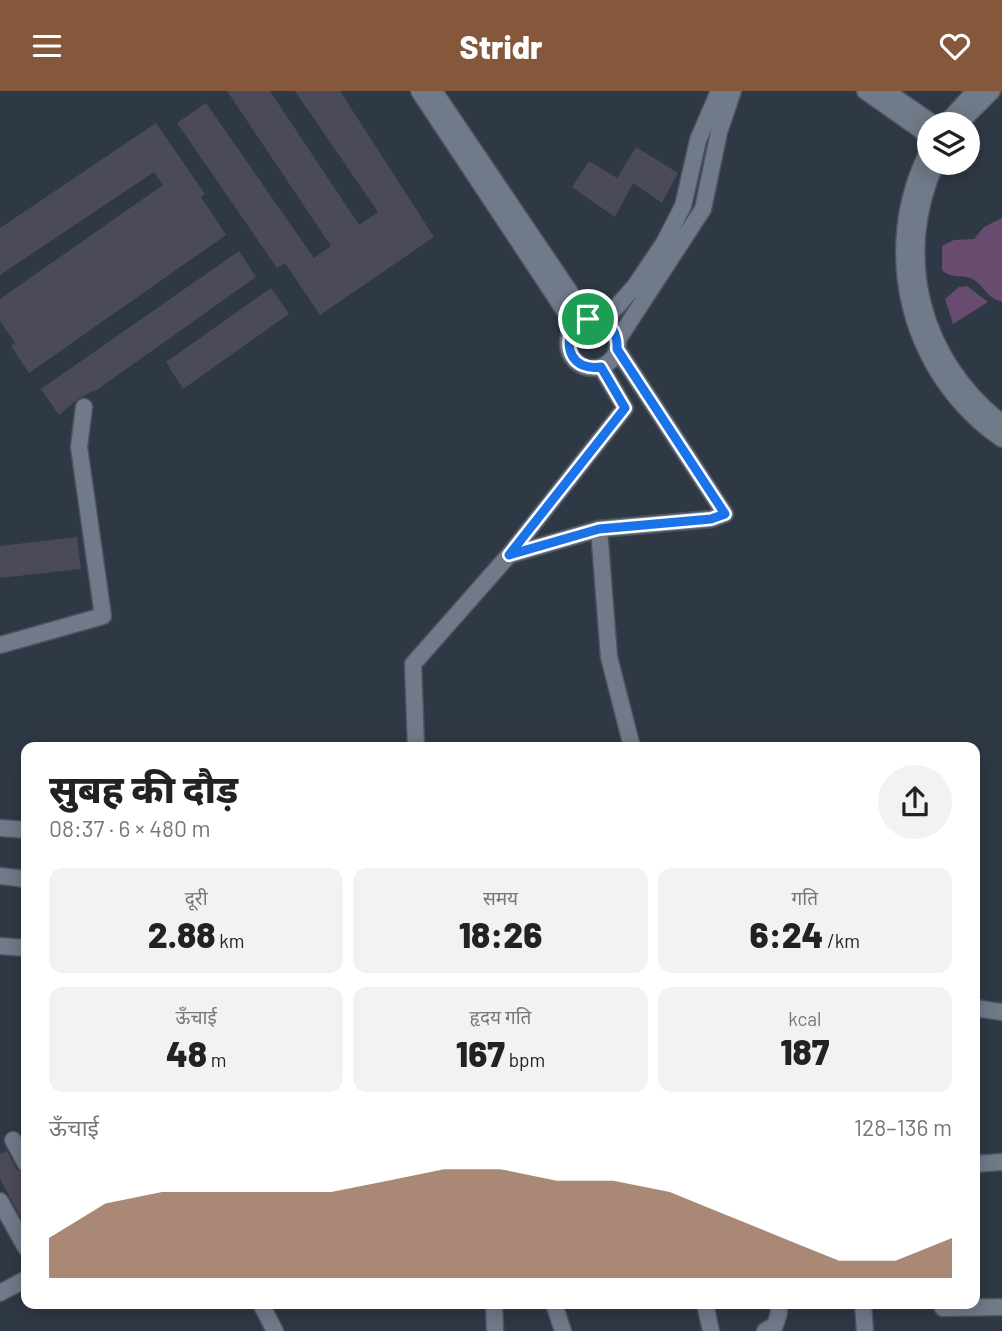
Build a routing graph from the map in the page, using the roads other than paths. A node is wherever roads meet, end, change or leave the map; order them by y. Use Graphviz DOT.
graph roads {
  1 [pos="419,91"];
  2 [pos="434,91"];
  3 [pos="719,91"];
  4 [pos="733,91"];
  5 [pos="865,91"];
  6 [pos="886,91"];
  7 [pos="975,91"];
  8 [pos="992,91"];
  9 [pos="917,112"];
  10 [pos="956,112"];
  11 [pos="971,112"];
  12 [pos="917,128"];
  13 [pos="918,175"];
  14 [pos="931,175"];
  15 [pos="589,322"];
  16 [pos="617,345"];
  17 [pos="601,367"];
  18 [pos="84,407"];
  19 [pos="1002,423"];
  20 [pos="1002,439"];
  21 [pos="599,529"];
  22 [pos="509,555"];
  23 [pos="0,645"];
  24 [pos="416,742"];
  25 [pos="631,742"];
  26 [pos="0,828"];
  27 [pos="21,829"];
  28 [pos="0,876"];
  29 [pos="21,878"];
  30 [pos="0,946"];
  31 [pos="21,948"];
  32 [pos="980,1009"];
  33 [pos="1002,1012"];
  34 [pos="1002,1162"];
  35 [pos="980,1164"];
  36 [pos="0,1201"];
  37 [pos="21,1239"];
  38 [pos="21,1282"];
  39 [pos="0,1293"];
  40 [pos="980,1307"];
  41 [pos="1002,1307"];
  42 [pos="264,1309"];
  43 [pos="494,1309"];
  44 [pos="556,1309"];
  45 [pos="706,1309"];
  46 [pos="779,1309"];
  47 [pos="863,1309"];
  48 [pos="275,1331"];
  49 [pos="495,1331"];
  50 [pos="564,1331"];
  51 [pos="711,1331"];
  52 [pos="765,1331"];
  53 [pos="865,1331"];
  1 -- 15 [label="street"];
  2 -- 15 [label="street"];
  3 -- 15 [label="street"];
  4 -- 16 [label="street"];
  5 -- 12 [label="street"];
  6 -- 9 [label="street"];
  7 -- 10 [label="street"];
  8 -- 11 [label="street"];
  13 -- 20 [label="street"];
  14 -- 19 [label="street"];
  15 -- 16 [label="street"];
  15 -- 17 [label="street"];
  16 -- 17 [label="street"];
  16 -- 21 [label="street"];
  17 -- 22 [label="street"];
  18 -- 23 [label="street"];
  21 -- 22 [label="street"];
  21 -- 25 [label="street"];
  22 -- 24 [label="street"];
  26 -- 27 [label="street"];
  28 -- 29 [label="street"];
  30 -- 31 [label="street"];
  32 -- 33 [label="street"];
  34 -- 35 [label="street"];
  36 -- 37 [label="street"];
  38 -- 39 [label="street"];
  40 -- 41 [label="street"];
  42 -- 48 [label="street"];
  43 -- 49 [label="street"];
  44 -- 50 [label="street"];
  45 -- 51 [label="street"];
  46 -- 52 [label="street"];
  47 -- 53 [label="street"];
}
